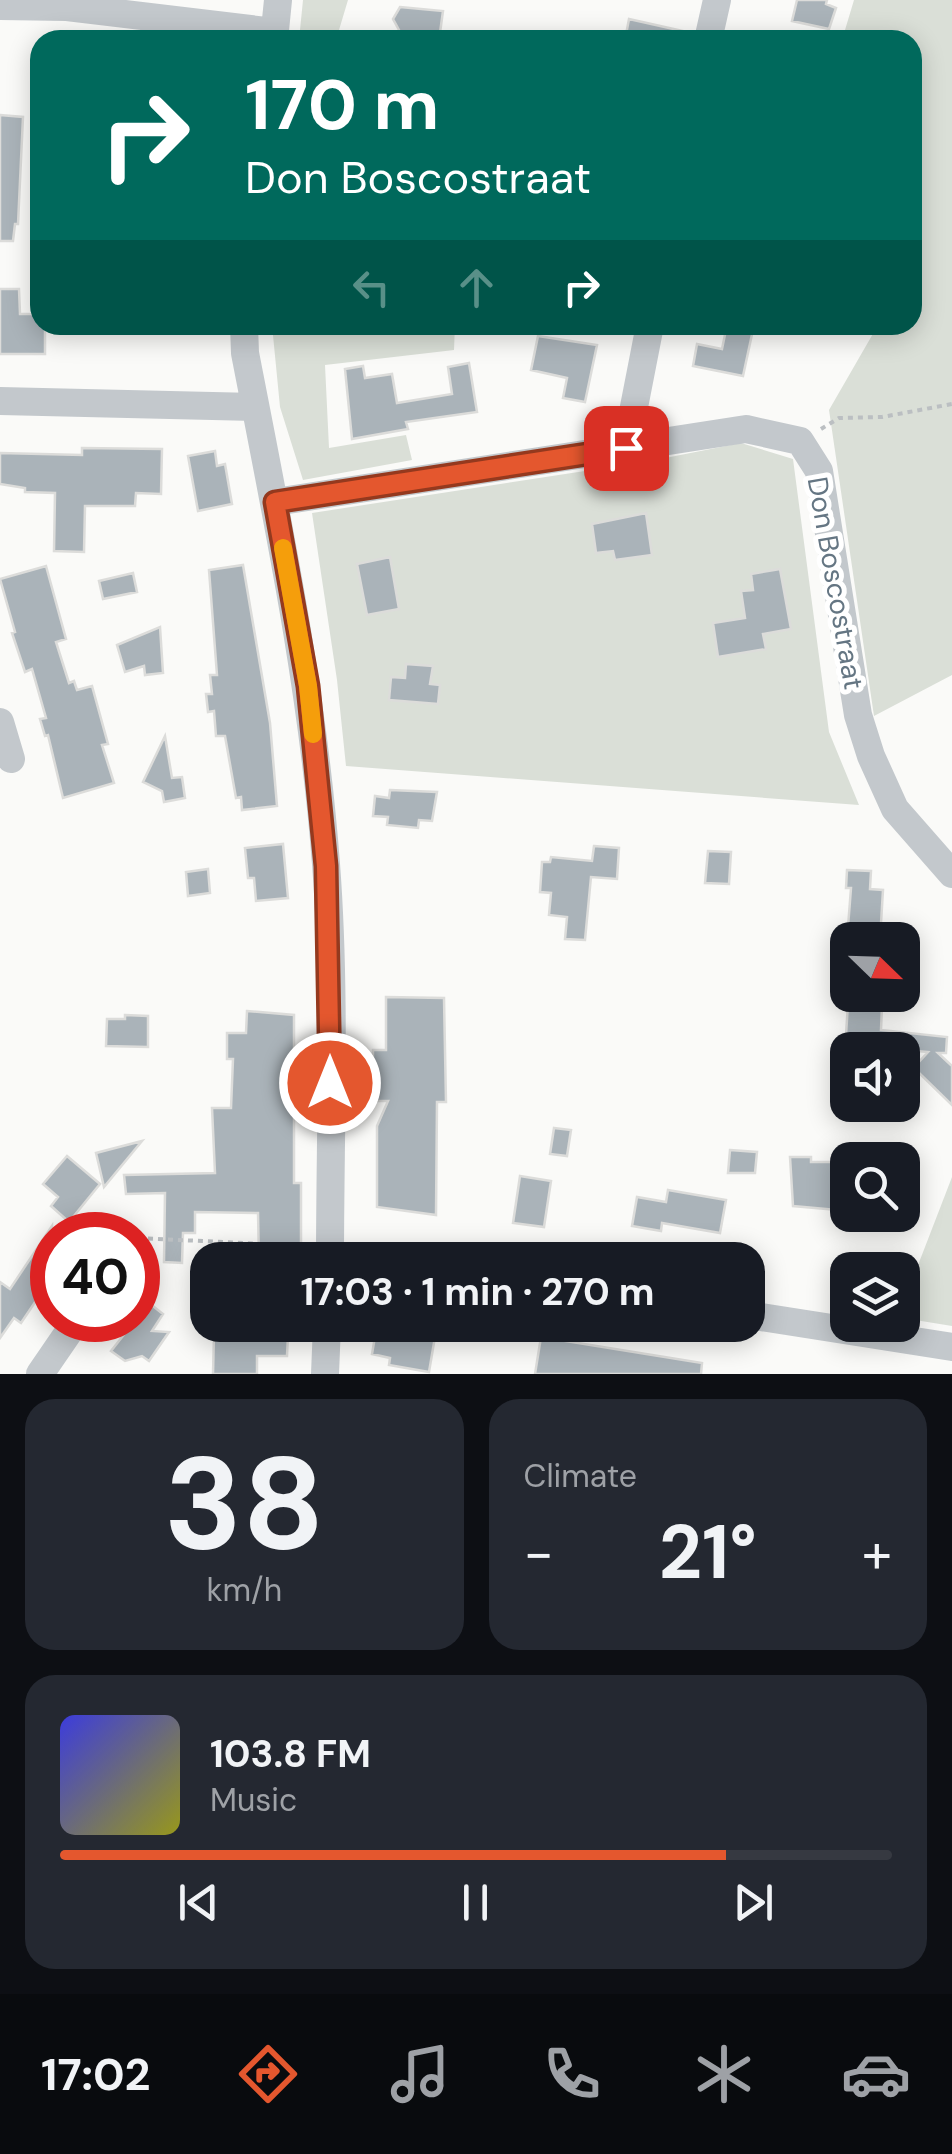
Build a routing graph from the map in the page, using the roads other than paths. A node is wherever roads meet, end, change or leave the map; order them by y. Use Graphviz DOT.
graph roads {
  1 [pos="278,0"];
  2 [pos="717,0"];
  3 [pos="0,6"];
  4 [pos="231,30"];
  5 [pos="275,30"];
  6 [pos="710,30"];
  7 [pos="244,335"];
  8 [pos="648,335"];
  9 [pos="0,401"];
  10 [pos="255,407"];
  11 [pos="626,448"];
  12 [pos="275,502"];
  13 [pos="0,722"];
  14 [pos="11,759"];
  15 [pos="952,874"];
  16 [pos="330,1242"];
  17 [pos="765,1318"];
  18 [pos="62,1342"];
  19 [pos="326,1342"];
  20 [pos="952,1347"];
  21 [pos="40,1374"];
  22 [pos="325,1374"];
  1 -- 5 [label="street"];
  2 -- 6 [label="street"];
  3 -- 4 [label="street"];
  7 -- 10 [label="street"];
  8 -- 11 [label="street"];
  9 -- 10 [label="street"];
  10 -- 12 [label="street"];
  11 -- 12 [label="street, Don Boscostraat"];
  11 -- 15 [label="street, Don Boscostraat"];
  12 -- 16 [label="street"];
  13 -- 14 [label="street"];
  17 -- 20 [label="street"];
  18 -- 21 [label="street"];
  19 -- 22 [label="street"];
}
